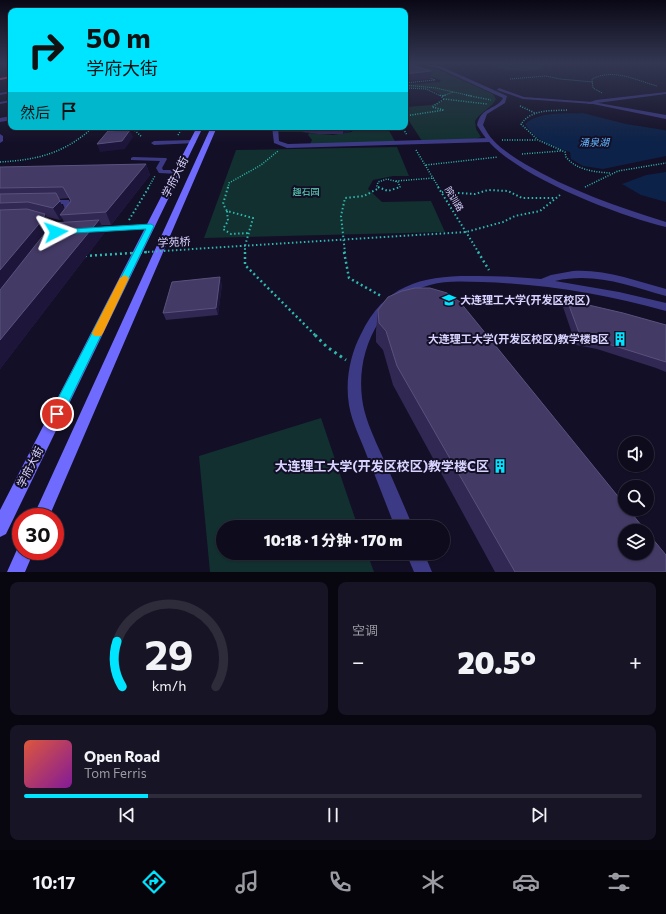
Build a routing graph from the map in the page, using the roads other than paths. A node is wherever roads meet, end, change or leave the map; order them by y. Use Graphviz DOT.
graph roads {
  1 [pos="490,90"];
  2 [pos="500,90"];
  3 [pos="666,90"];
  4 [pos="553,100"];
  5 [pos="589,103"];
  6 [pos="495,106"];
  7 [pos="666,117"];
  8 [pos="198,130"];
  9 [pos="213,130"];
  10 [pos="275,130"];
  11 [pos="0,136"];
  12 [pos="491,140"];
  13 [pos="0,141"];
  14 [pos="192,142"];
  15 [pos="154,143"];
  16 [pos="133,159"];
  17 [pos="178,172"];
  18 [pos="37,202"];
  19 [pos="64,223"];
  20 [pos="666,225"];
  21 [pos="151,226"];
  22 [pos="79,230"];
  23 [pos="533,282"];
  24 [pos="666,292"];
  25 [pos="666,307"];
  26 [pos="44,508"];
  27 [pos="401,520"];
  28 [pos="0,528"];
  29 [pos="21,560"];
  30 [pos="418,560"];
  31 [pos="16,572"];
  32 [pos="423,572"];
  1 -- 6 [label="street"];
  2 -- 4 [label="street"];
  3 -- 5 [label="street"];
  4 -- 5 [label="street"];
  4 -- 6 [label="street"];
  5 -- 7 [label="street"];
  6 -- 12 [label="street"];
  8 -- 14 [label="main road, 学府大街"];
  9 -- 26 [label="main road, 学府大街"];
  10 -- 12 [label="street"];
  11 -- 13 [label="street"];
  12 -- 20 [label="street"];
  14 -- 15 [label="street"];
  14 -- 17 [label="main road, 学府大街"];
  16 -- 17 [label="street"];
  17 -- 21 [label="main road, 学府大街"];
  18 -- 19 [label="street"];
  21 -- 22 [label="street"];
  21 -- 28 [label="main road, 学府大街"];
  23 -- 24 [label="street"];
  23 -- 25 [label="street"];
  23 -- 27 [label="street"];
  29 -- 31 [label="main road"];
  30 -- 32 [label="street"];
}
